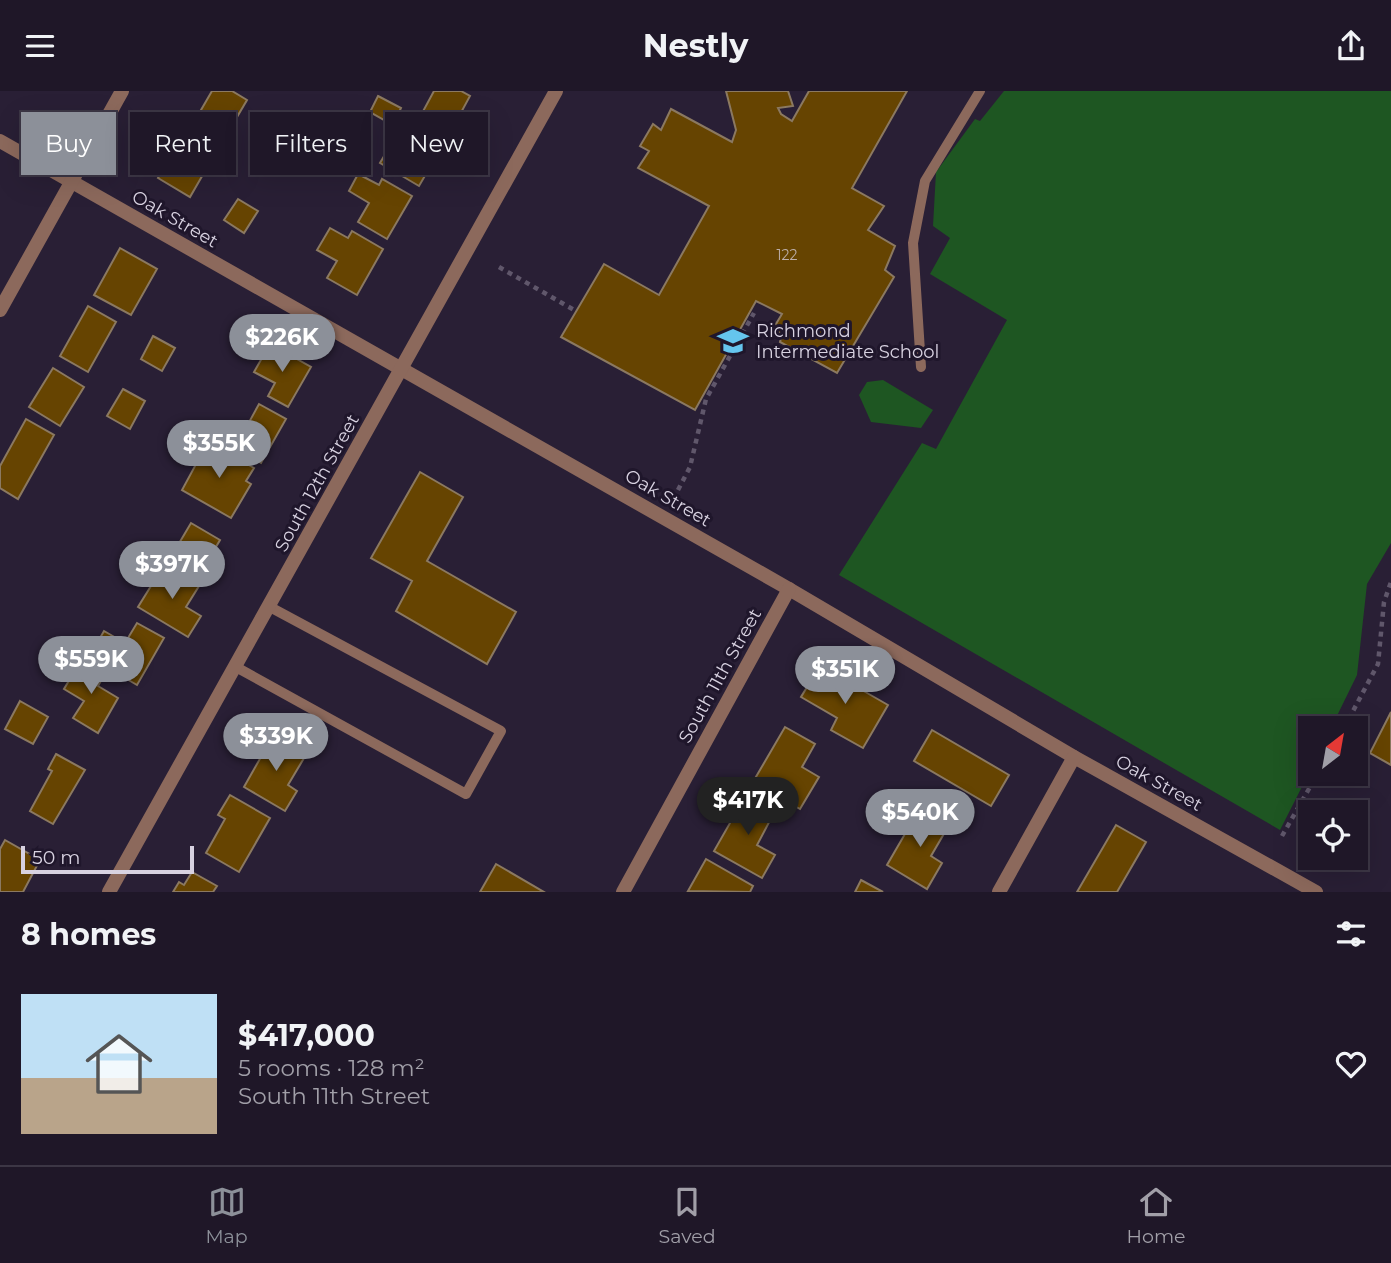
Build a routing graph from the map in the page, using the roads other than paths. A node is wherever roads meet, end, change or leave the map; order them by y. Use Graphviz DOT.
graph roads {
  1 [pos="122,91"];
  2 [pos="556,91"];
  3 [pos="980,91"];
  4 [pos="0,141"];
  5 [pos="70,181"];
  6 [pos="0,310"];
  7 [pos="921,367"];
  8 [pos="403,370"];
  9 [pos="789,589"];
  10 [pos="270,607"];
  11 [pos="236,667"];
  12 [pos="1074,757"];
  13 [pos="109,892"];
  14 [pos="623,892"];
  15 [pos="999,892"];
  16 [pos="1316,892"];
  1 -- 5 [label="street"];
  2 -- 8 [label="street, South 12th Street"];
  3 -- 7 [label="lane"];
  4 -- 5 [label="street, Oak Street"];
  5 -- 6 [label="street"];
  5 -- 8 [label="street, Oak Street"];
  8 -- 9 [label="street, Oak Street"];
  8 -- 10 [label="street, South 12th Street"];
  9 -- 12 [label="street, Oak Street"];
  9 -- 14 [label="street, South 11th Street"];
  10 -- 11 [label="street, South 12th Street"];
  10 -- 11 [label="lane"];
  11 -- 13 [label="street, South 12th Street"];
  12 -- 15 [label="street"];
  12 -- 16 [label="street, Oak Street"];
}
